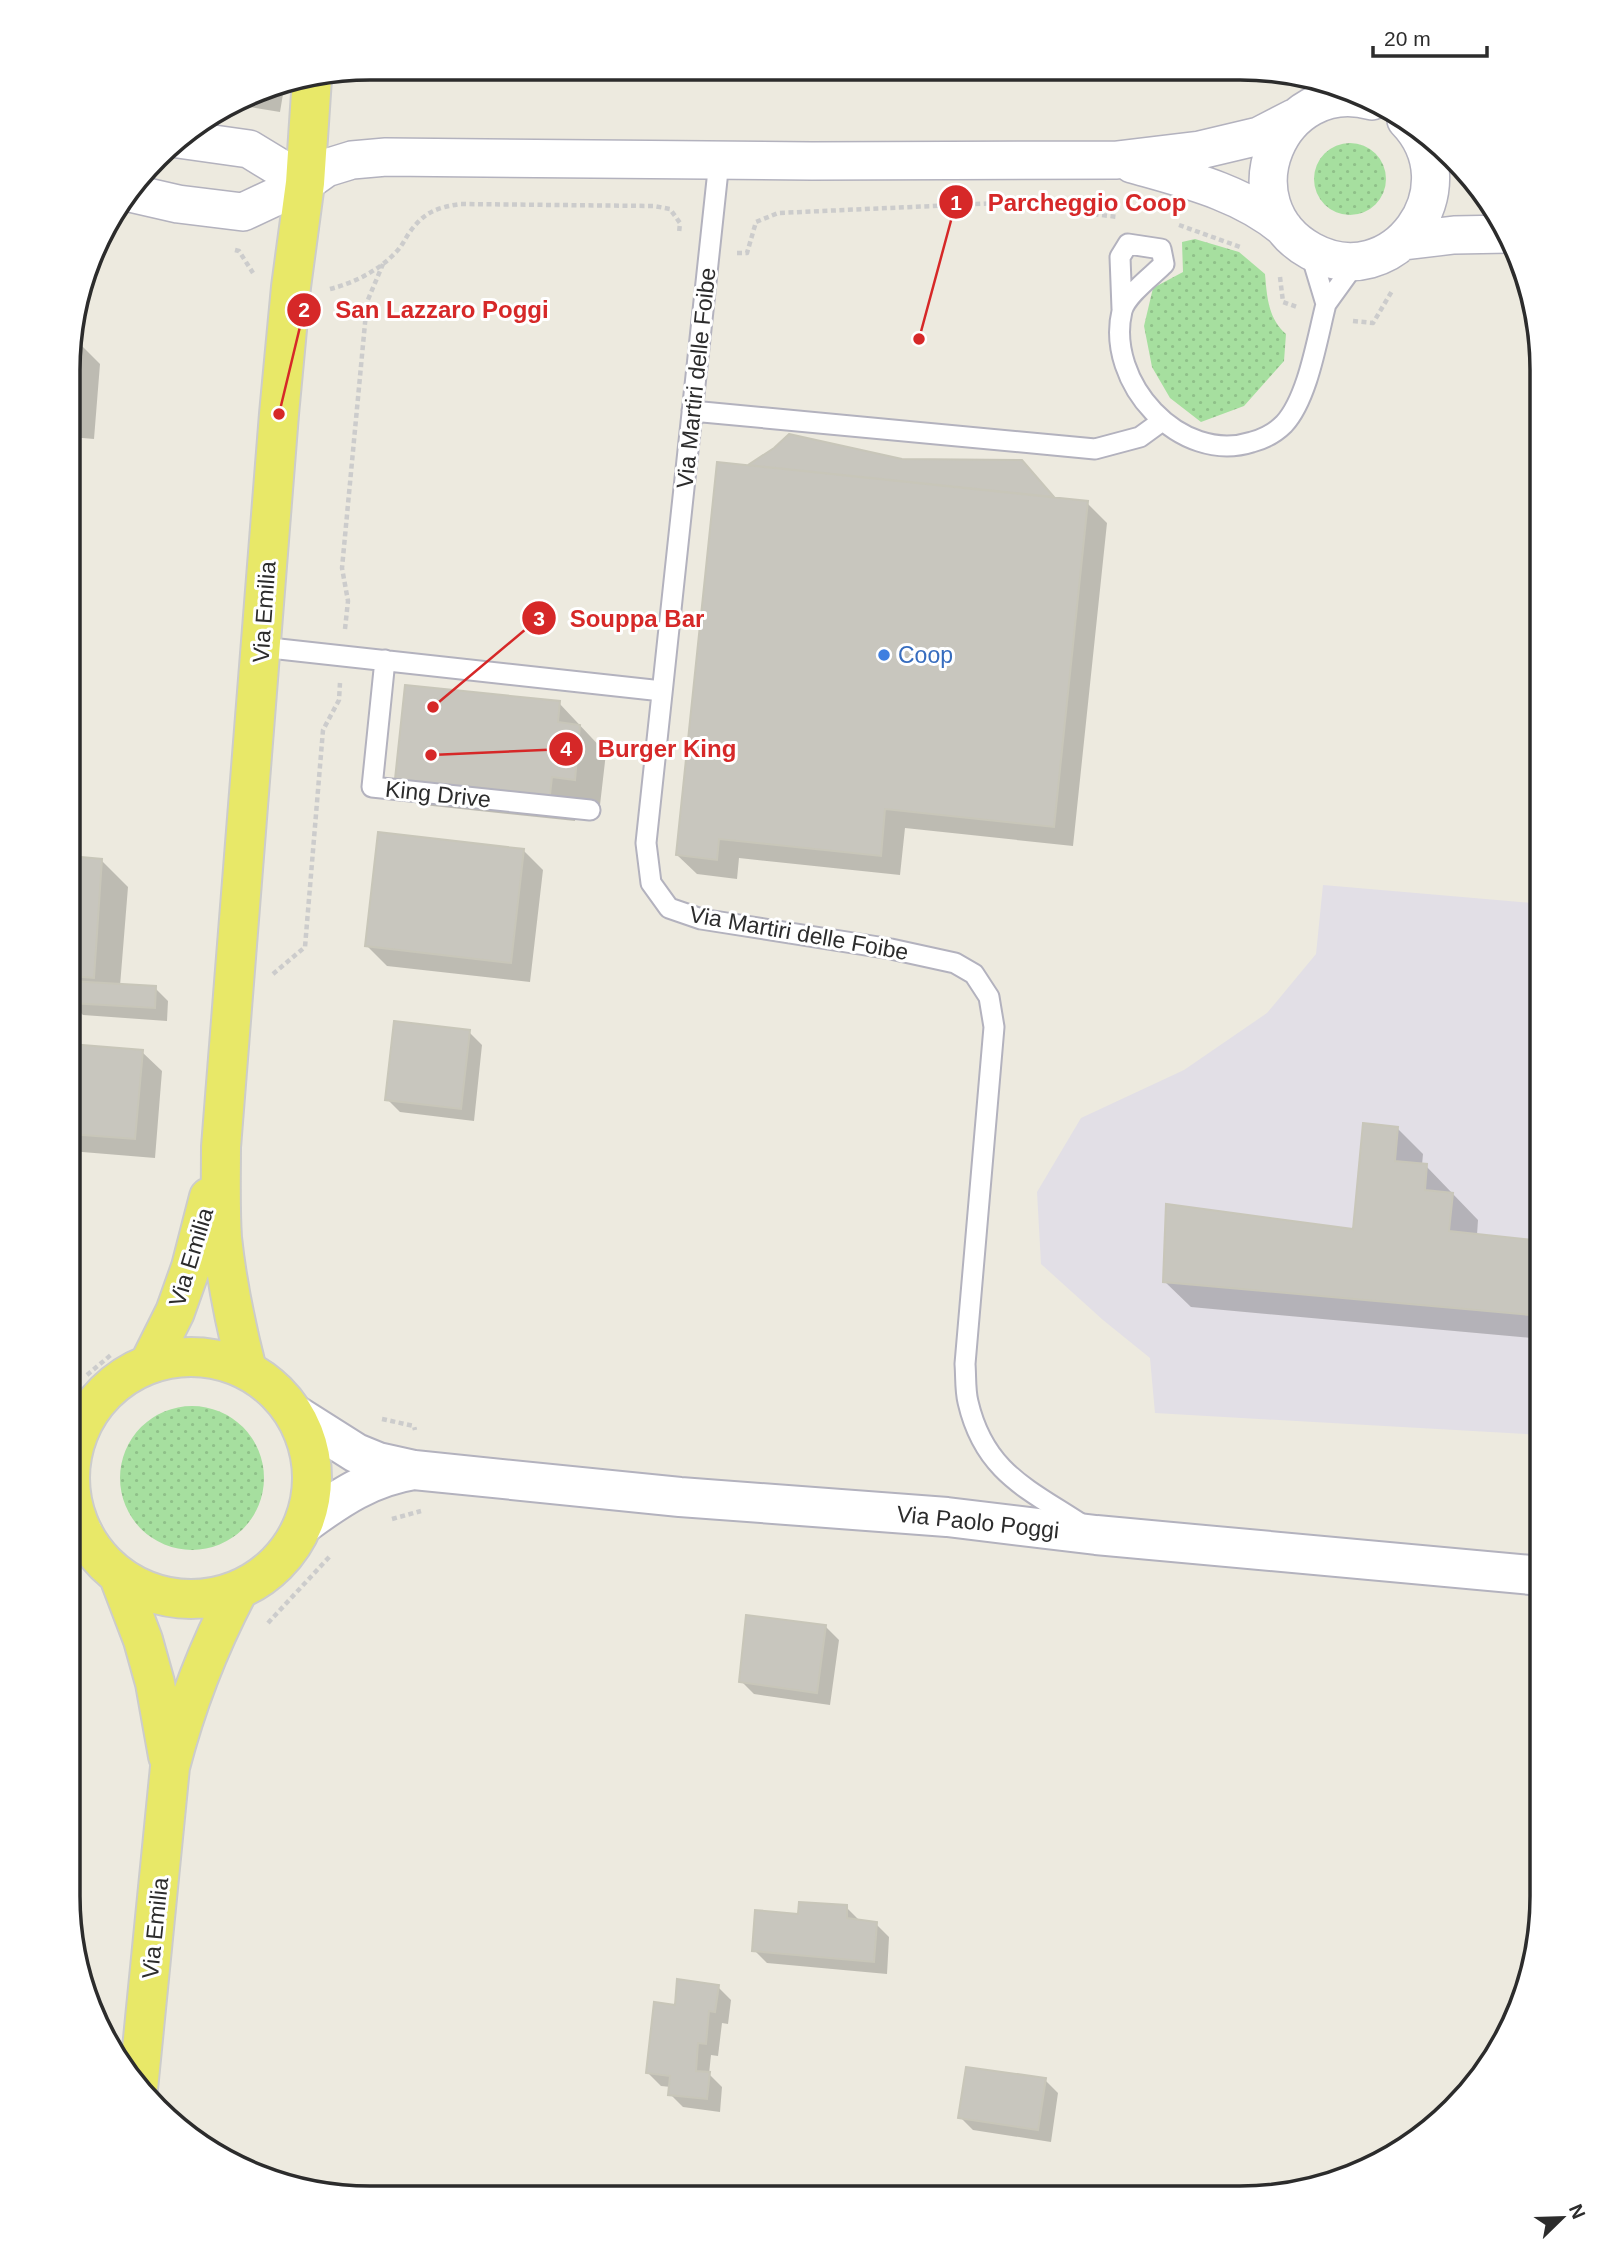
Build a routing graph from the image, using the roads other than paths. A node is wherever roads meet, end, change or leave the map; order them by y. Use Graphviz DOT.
graph roads {
  1 [pos="311,87"];
  2 [pos="1340,98"];
  3 [pos="1316,103"];
  4 [pos="193,141"];
  5 [pos="1419,141"];
  6 [pos="1117,160"];
  7 [pos="719,161"];
  8 [pos="305,183"];
  9 [pos="139,195"];
  10 [pos="1497,234"];
  11 [pos="1297,239"];
  12 [pos="1404,241"];
  13 [pos="1357,261"];
  14 [pos="1122,309"];
  15 [pos="1324,310"];
  16 [pos="692,411"];
  17 [pos="1162,421"];
  18 [pos="261,648"];
  19 [pos="385,660"];
  20 [pos="662,691"];
  21 [pos="590,810"];
  22 [pos="221,1147"];
  23 [pos="149,1364"];
  24 [pos="247,1370"];
  25 [pos="296,1415"];
  26 [pos="80,1417"];
  27 [pos="414,1470"];
  28 [pos="304,1524"];
  29 [pos="80,1534"];
  30 [pos="1096,1535"];
  31 [pos="1531,1575"];
  32 [pos="119,1577"];
  33 [pos="238,1591"];
  34 [pos="170,1767"];
  35 [pos="140,2072"];
  1 -- 8 [label="main road, Via Emilia"];
  2 -- 3 [label="street"];
  3 -- 6 [label="street"];
  3 -- 11 [label="street"];
  4 -- 8 [label="street"];
  5 -- 12 [label="street"];
  6 -- 7 [label="street"];
  6 -- 11 [label="street"];
  7 -- 8 [label="street"];
  7 -- 16 [label="lane, Via Martiri delle Foibe"];
  8 -- 9 [label="street"];
  8 -- 18 [label="main road, Via Emilia"];
  10 -- 12 [label="street"];
  11 -- 13 [label="street"];
  11 -- 15 [label="lane"];
  12 -- 13 [label="street"];
  13 -- 15 [label="lane"];
  14 -- 17 [label="lane"];
  15 -- 17 [label="lane"];
  16 -- 17 [label="lane"];
  16 -- 20 [label="lane, Via Martiri delle Foibe"];
  18 -- 19 [label="lane"];
  18 -- 22 [label="main road, Via Emilia"];
  19 -- 20 [label="lane"];
  19 -- 21 [label="lane, King Drive"];
  20 -- 30 [label="lane, Via Martiri delle Foibe"];
  22 -- 23 [label="main road, Via Emilia"];
  22 -- 24 [label="main road, Via Emilia"];
  23 -- 24 [label="main road"];
  23 -- 26 [label="main road"];
  24 -- 25 [label="main road"];
  25 -- 27 [label="main road, Via Paolo Poggi"];
  25 -- 28 [label="main road"];
  27 -- 28 [label="main road, Via Paolo Poggi"];
  27 -- 30 [label="main road, Via Paolo Poggi"];
  28 -- 33 [label="main road"];
  29 -- 32 [label="main road"];
  30 -- 31 [label="main road, Via Paolo Poggi"];
  32 -- 33 [label="main road"];
  32 -- 34 [label="main road, Via Emilia"];
  33 -- 34 [label="main road, Via Emilia"];
  34 -- 35 [label="main road, Via Emilia"];
}
